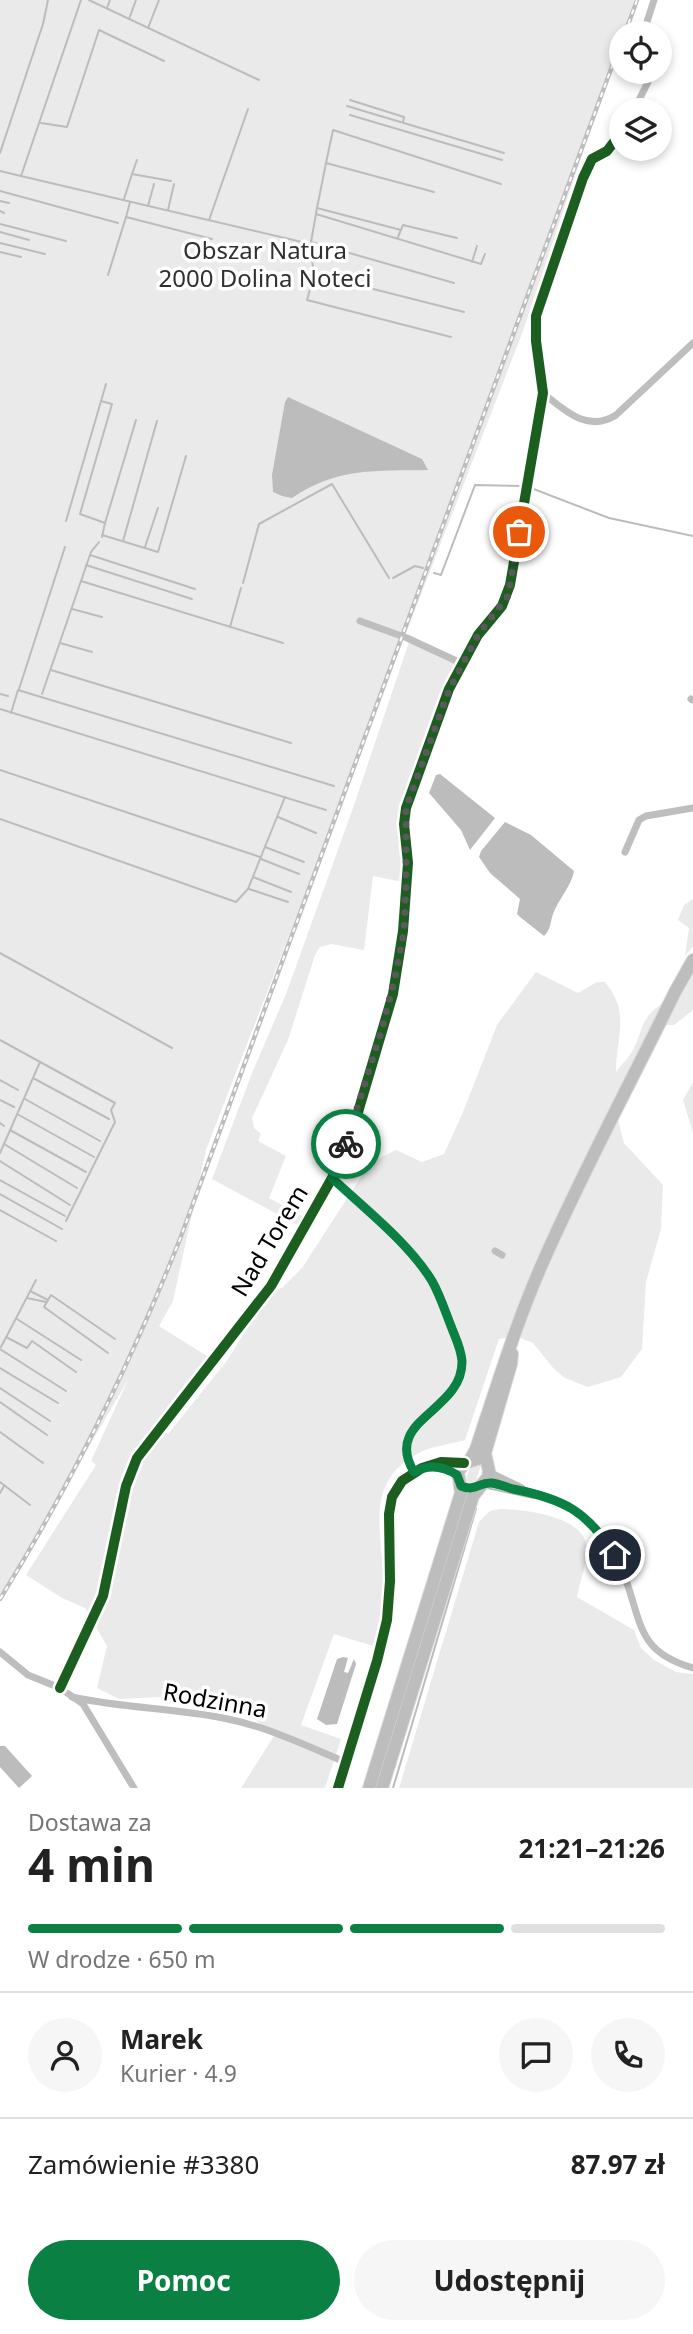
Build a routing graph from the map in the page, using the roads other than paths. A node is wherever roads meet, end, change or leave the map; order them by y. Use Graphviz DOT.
graph roads {
  1 [pos="654,0"];
  2 [pos="647,21"];
  3 [pos="609,148"];
  4 [pos="693,343"];
  5 [pos="543,393"];
  6 [pos="360,621"];
  7 [pos="463,664"];
  8 [pos="693,808"];
  9 [pos="625,852"];
  10 [pos="693,960"];
  11 [pos="332,1178"];
  12 [pos="513,1344"];
  13 [pos="429,1466"];
  14 [pos="463,1471"];
  15 [pos="414,1472"];
  16 [pos="484,1476"];
  17 [pos="526,1490"];
  18 [pos="0,1652"];
  19 [pos="693,1668"];
  20 [pos="60,1688"];
  21 [pos="72,1698"];
  22 [pos="345,1762"];
  23 [pos="134,1788"];
  24 [pos="338,1788"];
  25 [pos="369,1788"];
  26 [pos="382,1788"];
  1 -- 2 [label="street"];
  3 -- 5 [label="street, Nad Torem"];
  4 -- 5 [label="street"];
  5 -- 7 [label="street, Nad Torem"];
  6 -- 7 [label="street"];
  7 -- 11 [label="street, Nad Torem"];
  8 -- 9 [label="street"];
  10 -- 12 [label="highway"];
  11 -- 15 [label="street, Nad Torem"];
  11 -- 20 [label="street, Nad Torem"];
  12 -- 14 [label="highway"];
  12 -- 16 [label="highway"];
  13 -- 14 [label="street"];
  13 -- 14 [label="street"];
  13 -- 15 [label="street"];
  14 -- 16 [label="highway"];
  14 -- 16 [label="highway"];
  14 -- 25 [label="highway"];
  15 -- 22 [label="street"];
  16 -- 17 [label="street"];
  16 -- 17 [label="street"];
  16 -- 26 [label="highway"];
  17 -- 19 [label="street"];
  18 -- 20 [label="street"];
  20 -- 21 [label="street"];
  21 -- 22 [label="street, Rodzinna"];
  21 -- 23 [label="street"];
  22 -- 24 [label="street"];
}
